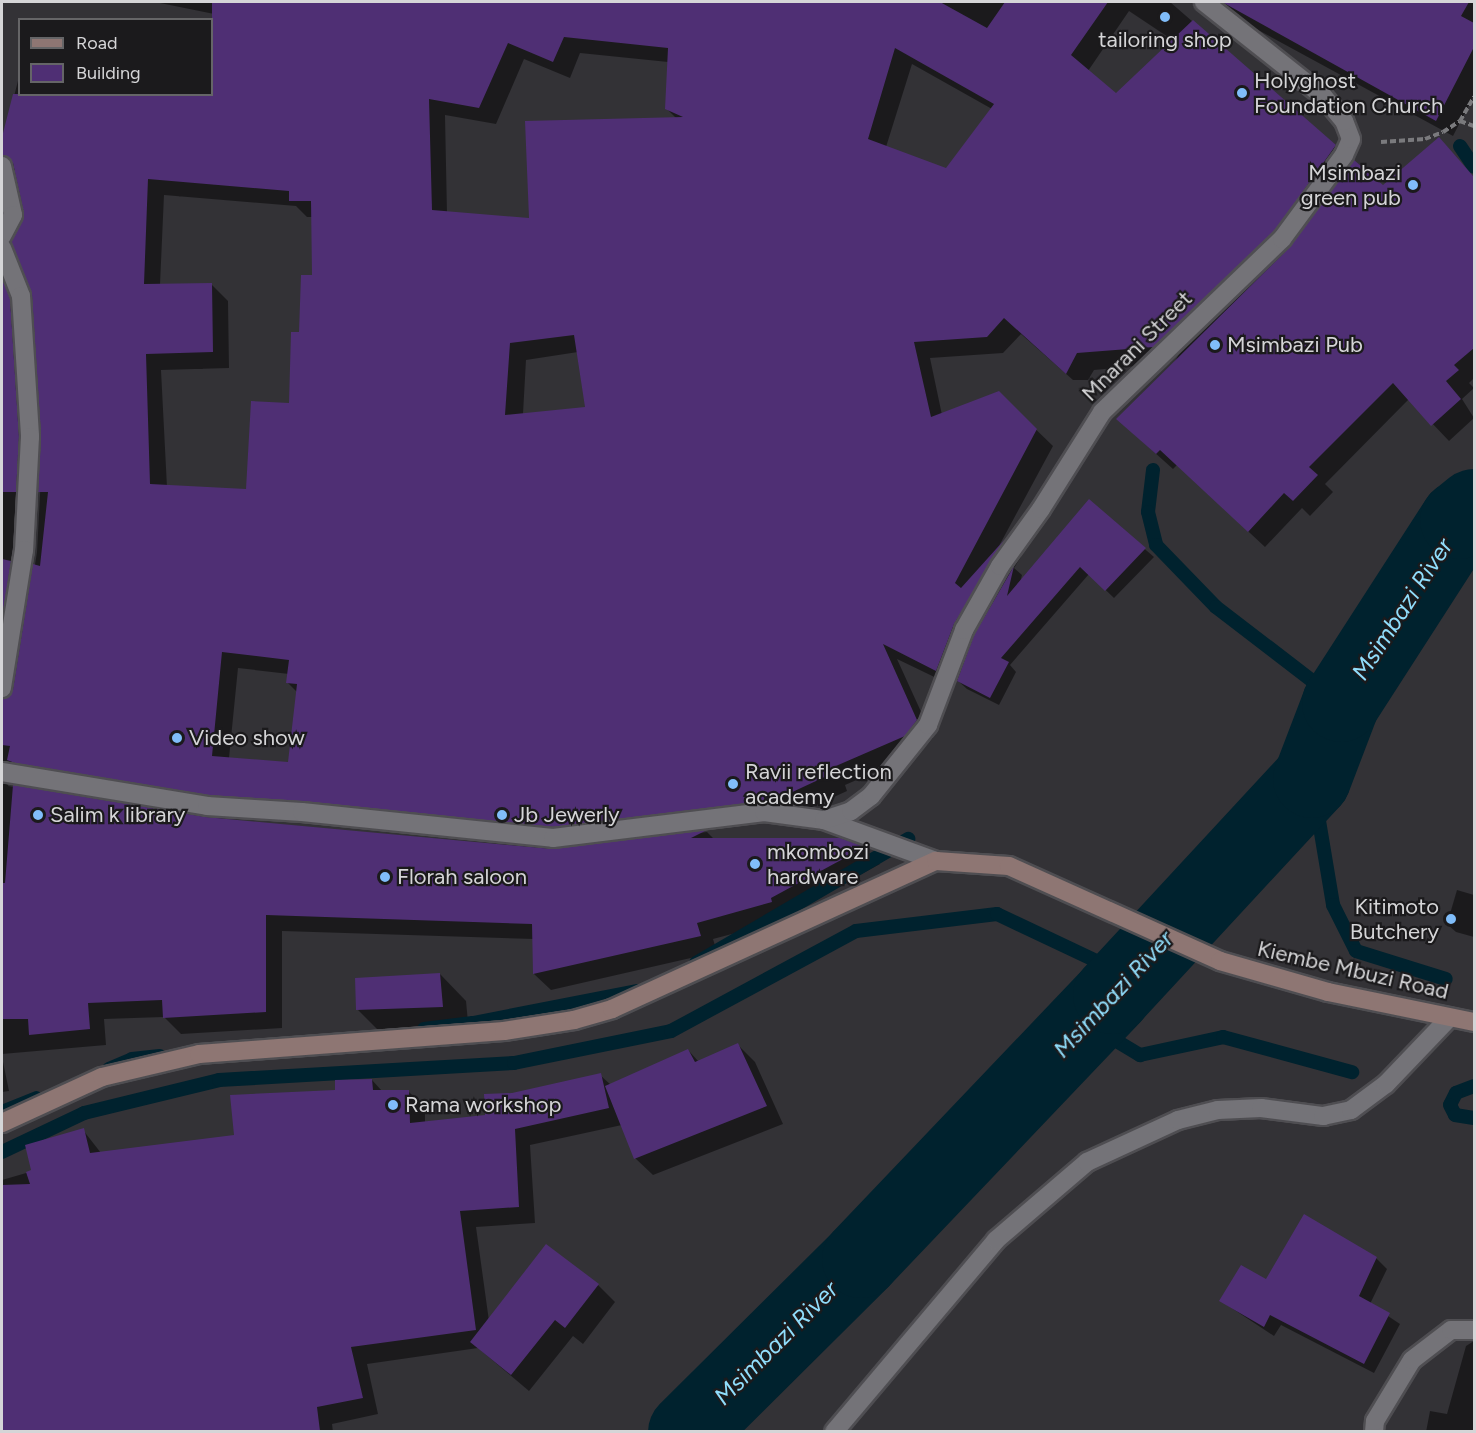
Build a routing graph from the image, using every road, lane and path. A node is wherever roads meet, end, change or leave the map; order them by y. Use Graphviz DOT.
graph roads {
  1 [pos="1204,2"];
  2 [pos="1474,97"];
  3 [pos="1460,121"];
  4 [pos="1474,126"];
  5 [pos="1351,139"];
  6 [pos="2,166"];
  7 [pos="2,236"];
  8 [pos="2,248"];
  9 [pos="2,688"];
  10 [pos="2,772"];
  11 [pos="824,820"];
  12 [pos="936,861"];
  13 [pos="1449,1018"];
  14 [pos="1474,1022"];
  15 [pos="2,1123"];
  16 [pos="1474,1330"];
  17 [pos="834,1431"];
  18 [pos="1374,1431"];
  1 -- 5 [label="street"];
  2 -- 3 [label="path"];
  3 -- 4 [label="path"];
  3 -- 5 [label="path"];
  5 -- 11 [label="street, Mnarani Street"];
  6 -- 7 [label="street"];
  8 -- 9 [label="street"];
  10 -- 11 [label="street"];
  11 -- 12 [label="street"];
  12 -- 13 [label="main road, Kiembe Mbuzi Road"];
  12 -- 15 [label="main road"];
  13 -- 14 [label="main road, Kiembe Mbuzi Road"];
  13 -- 17 [label="street"];
  16 -- 18 [label="street"];
}
